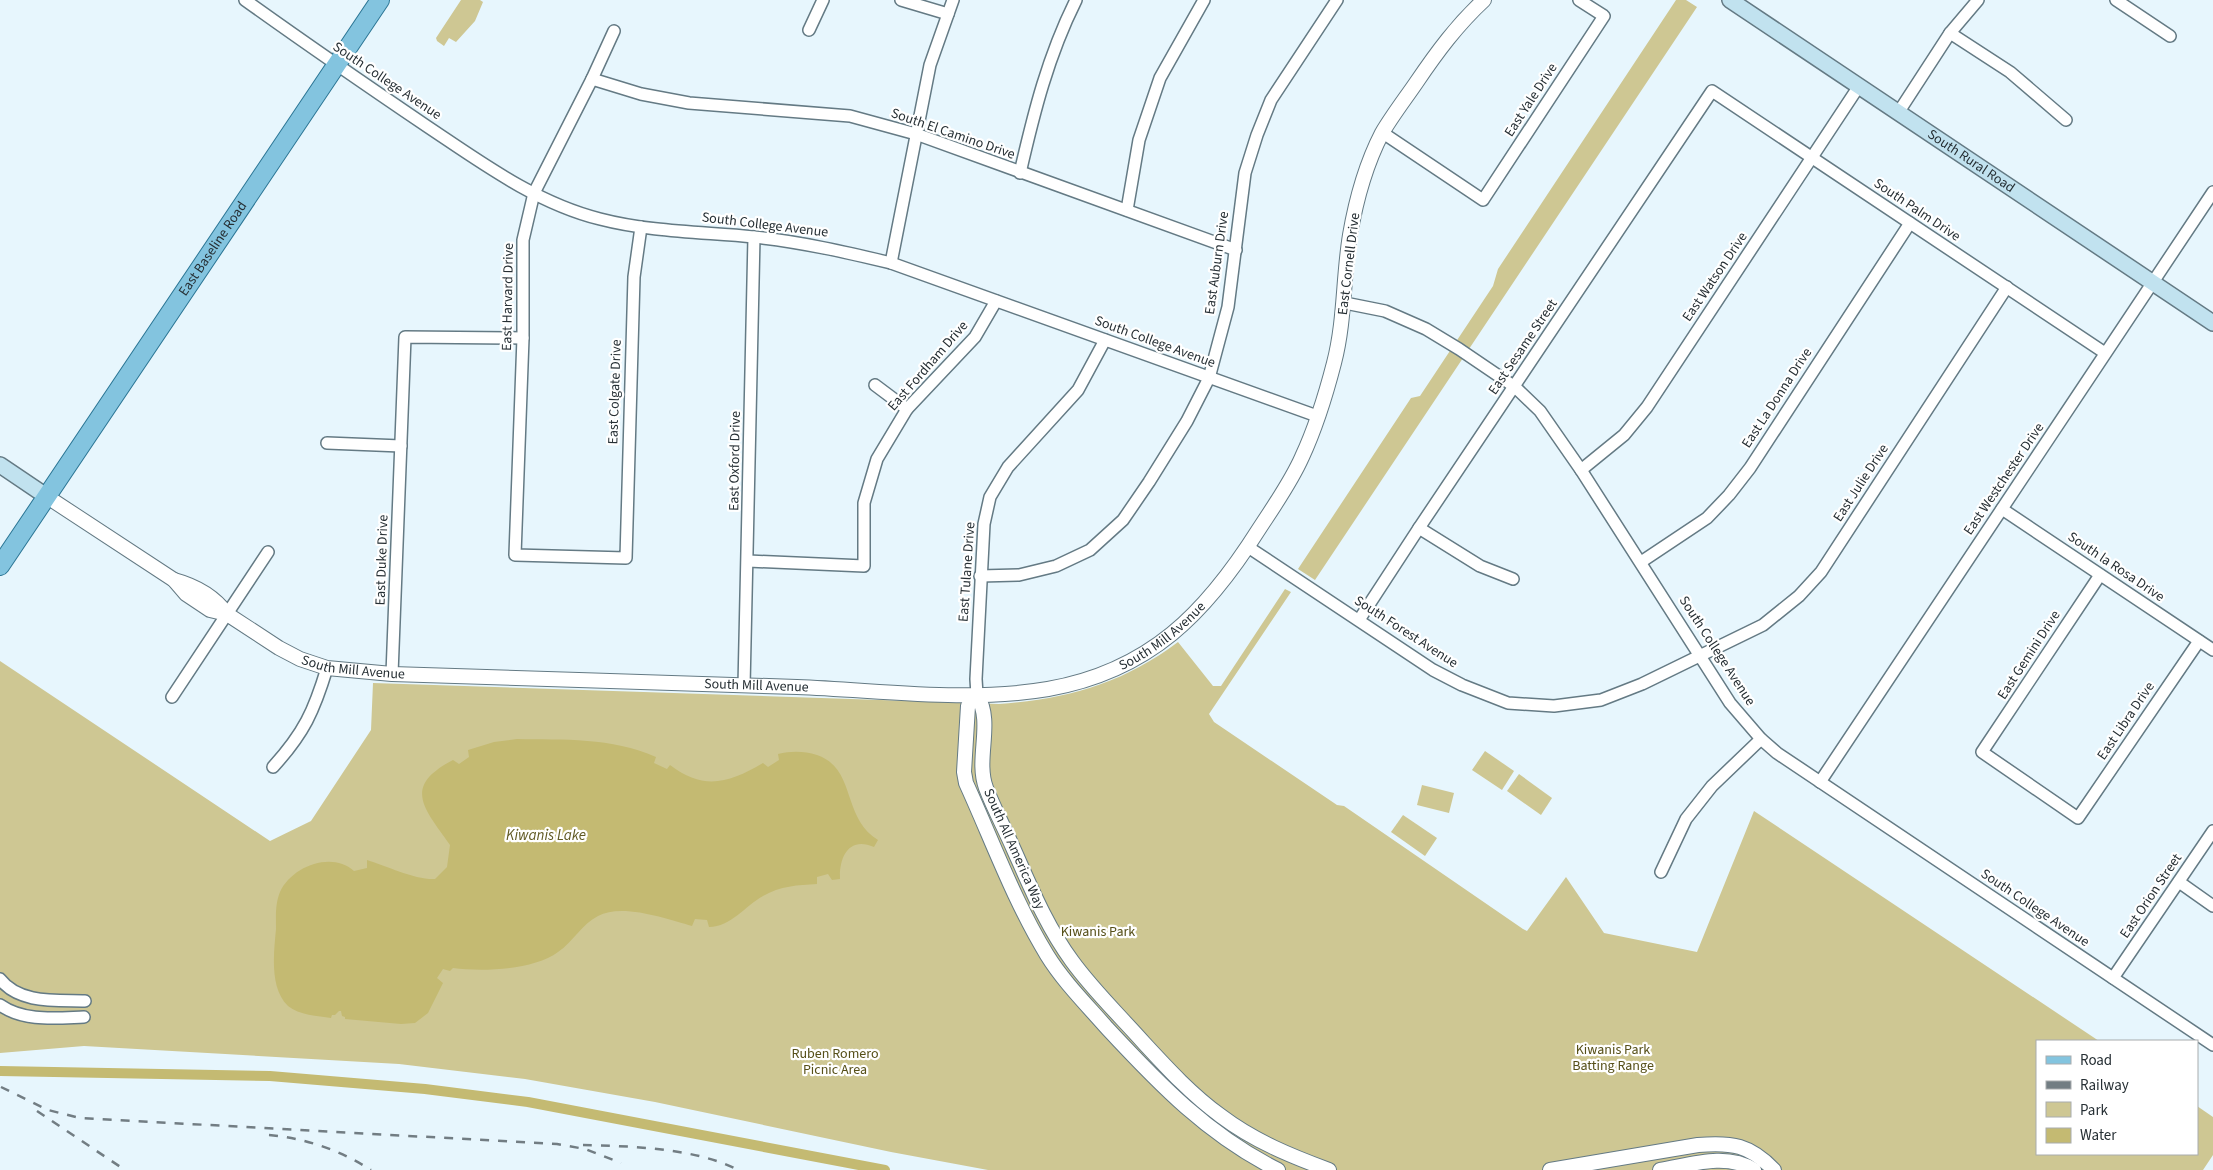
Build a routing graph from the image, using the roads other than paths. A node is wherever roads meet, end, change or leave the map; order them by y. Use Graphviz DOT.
graph roads {
  1 [pos="245,0"];
  2 [pos="380,0"];
  3 [pos="823,0"];
  4 [pos="901,0"];
  5 [pos="953,0"];
  6 [pos="1076,0"];
  7 [pos="1204,0"];
  8 [pos="1337,0"];
  9 [pos="1484,0"];
  10 [pos="1579,0"];
  11 [pos="1730,0"];
  12 [pos="1978,0"];
  13 [pos="2116,0"];
  14 [pos="948,14"];
  15 [pos="614,30"];
  16 [pos="809,30"];
  17 [pos="1950,33"];
  18 [pos="2170,36"];
  19 [pos="337,65"];
  20 [pos="592,79"];
  21 [pos="1859,86"];
  22 [pos="1712,91"];
  23 [pos="1898,113"];
  24 [pos="2066,120"];
  25 [pos="1383,133"];
  26 [pos="916,134"];
  27 [pos="1812,158"];
  28 [pos="1020,173"];
  29 [pos="2213,192"];
  30 [pos="534,193"];
  31 [pos="1126,210"];
  32 [pos="1910,223"];
  33 [pos="641,227"];
  34 [pos="754,237"];
  35 [pos="1236,250"];
  36 [pos="891,263"];
  37 [pos="2152,282"];
  38 [pos="2006,287"];
  39 [pos="996,301"];
  40 [pos="1345,302"];
  41 [pos="2213,323"];
  42 [pos="523,338"];
  43 [pos="1106,340"];
  44 [pos="2105,353"];
  45 [pos="1209,378"];
  46 [pos="875,385"];
  47 [pos="1515,387"];
  48 [pos="907,409"];
  49 [pos="1317,416"];
  50 [pos="327,443"];
  51 [pos="400,446"];
  52 [pos="0,465"];
  53 [pos="1581,470"];
  54 [pos="46,496"];
  55 [pos="2002,509"];
  56 [pos="1419,528"];
  57 [pos="1248,547"];
  58 [pos="268,552"];
  59 [pos="515,554"];
  60 [pos="748,561"];
  61 [pos="1641,562"];
  62 [pos="0,566"];
  63 [pos="2100,574"];
  64 [pos="980,576"];
  65 [pos="1513,579"];
  66 [pos="227,614"];
  67 [pos="1359,620"];
  68 [pos="2199,640"];
  69 [pos="2213,650"];
  70 [pos="1701,654"];
  71 [pos="326,668"];
  72 [pos="392,674"];
  73 [pos="744,686"];
  74 [pos="977,695"];
  75 [pos="172,697"];
  76 [pos="966,732"];
  77 [pos="984,733"];
  78 [pos="1761,738"];
  79 [pos="273,767"];
  80 [pos="1820,782"];
  81 [pos="2078,818"];
  82 [pos="2213,831"];
  83 [pos="1661,872"];
  84 [pos="2179,882"];
  85 [pos="2213,906"];
  86 [pos="1057,939"];
  87 [pos="1043,948"];
  88 [pos="2114,978"];
  89 [pos="0,979"];
  90 [pos="85,1001"];
  91 [pos="0,1005"];
  92 [pos="84,1017"];
  93 [pos="2213,1045"];
  94 [pos="1278,1170"];
  95 [pos="1329,1170"];
  96 [pos="1550,1170"];
  97 [pos="1660,1170"];
  98 [pos="1754,1170"];
  99 [pos="1774,1170"];
  1 -- 19 [label="street, South College Avenue"];
  2 -- 19 [label="main road, East Baseline Road"];
  3 -- 16 [label="street"];
  4 -- 14 [label="street"];
  5 -- 14 [label="street"];
  6 -- 28 [label="street"];
  7 -- 31 [label="street"];
  8 -- 35 [label="street, East Auburn Drive"];
  9 -- 25 [label="street, East Cornell Drive"];
  10 -- 25 [label="street, East Yale Drive"];
  11 -- 21 [label="main road, South Rural Road"];
  12 -- 17 [label="street"];
  13 -- 18 [label="street"];
  14 -- 26 [label="street"];
  15 -- 20 [label="street, East Harvard Drive"];
  17 -- 23 [label="street"];
  17 -- 24 [label="street"];
  19 -- 30 [label="street, South College Avenue"];
  19 -- 54 [label="main road, East Baseline Road"];
  20 -- 26 [label="street, South El Camino Drive"];
  20 -- 30 [label="street, East Harvard Drive"];
  21 -- 23 [label="main road, South Rural Road"];
  21 -- 27 [label="street, East Watson Drive"];
  22 -- 27 [label="street, South Palm Drive"];
  22 -- 47 [label="street, East Sesame Street"];
  23 -- 37 [label="main road, South Rural Road"];
  25 -- 40 [label="street, East Cornell Drive"];
  26 -- 28 [label="street, South El Camino Drive"];
  26 -- 36 [label="street"];
  27 -- 32 [label="street, South Palm Drive"];
  27 -- 53 [label="street, East Watson Drive"];
  28 -- 31 [label="street, South El Camino Drive"];
  29 -- 37 [label="street, East Westchester Drive"];
  30 -- 33 [label="street, South College Avenue"];
  30 -- 42 [label="street, East Harvard Drive"];
  31 -- 35 [label="street, South El Camino Drive"];
  32 -- 38 [label="street, South Palm Drive"];
  32 -- 61 [label="street, East La Donna Drive"];
  33 -- 34 [label="street, South College Avenue"];
  33 -- 59 [label="street, East Colgate Drive"];
  34 -- 36 [label="street, South College Avenue"];
  34 -- 60 [label="street, East Oxford Drive"];
  35 -- 45 [label="street, East Auburn Drive"];
  36 -- 39 [label="street, South College Avenue"];
  37 -- 41 [label="main road, South Rural Road"];
  37 -- 44 [label="street, East Westchester Drive"];
  38 -- 44 [label="street, South Palm Drive"];
  38 -- 70 [label="street, East Julie Drive"];
  39 -- 43 [label="street, South College Avenue"];
  39 -- 48 [label="street, East Fordham Drive"];
  40 -- 47 [label="street, South College Avenue"];
  40 -- 49 [label="street, East Cornell Drive"];
  42 -- 51 [label="street, East Duke Drive"];
  42 -- 59 [label="street, East Harvard Drive"];
  43 -- 45 [label="street, South College Avenue"];
  43 -- 64 [label="street, East Tulane Drive"];
  44 -- 55 [label="street, East Westchester Drive"];
  45 -- 49 [label="street, South College Avenue"];
  45 -- 64 [label="street, East Auburn Drive"];
  46 -- 48 [label="street"];
  47 -- 53 [label="street, South College Avenue"];
  47 -- 56 [label="street, East Sesame Street"];
  48 -- 60 [label="street, East Fordham Drive"];
  49 -- 57 [label="street, East Cornell Drive"];
  50 -- 51 [label="street"];
  51 -- 72 [label="street, East Duke Drive"];
  52 -- 54 [label="main road, South Mill Avenue"];
  53 -- 61 [label="street, South College Avenue"];
  54 -- 62 [label="main road, East Baseline Road"];
  54 -- 66 [label="street, South Mill Avenue"];
  55 -- 63 [label="street, South la Rosa Drive"];
  55 -- 80 [label="street, East Westchester Drive"];
  56 -- 65 [label="street"];
  56 -- 67 [label="street, East Sesame Street"];
  57 -- 67 [label="street, South Forest Avenue"];
  57 -- 74 [label="street, South Mill Avenue"];
  58 -- 66 [label="street"];
  60 -- 73 [label="street, East Oxford Drive"];
  61 -- 70 [label="street, South College Avenue"];
  63 -- 68 [label="street, South la Rosa Drive"];
  63 -- 81 [label="street, East Gemini Drive"];
  64 -- 74 [label="street, East Tulane Drive"];
  66 -- 71 [label="street, South Mill Avenue"];
  66 -- 75 [label="street"];
  67 -- 70 [label="street, South Forest Avenue"];
  68 -- 69 [label="street, South la Rosa Drive"];
  68 -- 81 [label="street, East Libra Drive"];
  70 -- 78 [label="street, South College Avenue"];
  71 -- 72 [label="street, South Mill Avenue"];
  71 -- 79 [label="street"];
  72 -- 73 [label="street, South Mill Avenue"];
  73 -- 74 [label="street, South Mill Avenue"];
  74 -- 76 [label="street, South All America Way"];
  74 -- 77 [label="street, South All America Way"];
  76 -- 77 [label="street"];
  76 -- 87 [label="street, South All America Way"];
  77 -- 86 [label="street, South All America Way"];
  78 -- 80 [label="street, South College Avenue"];
  78 -- 83 [label="street"];
  80 -- 88 [label="street, South College Avenue"];
  82 -- 84 [label="street, East Orion Street"];
  84 -- 85 [label="street"];
  84 -- 88 [label="street, East Orion Street"];
  86 -- 87 [label="street"];
  86 -- 95 [label="street, South All America Way"];
  87 -- 94 [label="street, South All America Way"];
  88 -- 93 [label="street, South College Avenue"];
  89 -- 90 [label="street"];
  91 -- 92 [label="street"];
  96 -- 99 [label="street"];
  97 -- 98 [label="street"];
}
